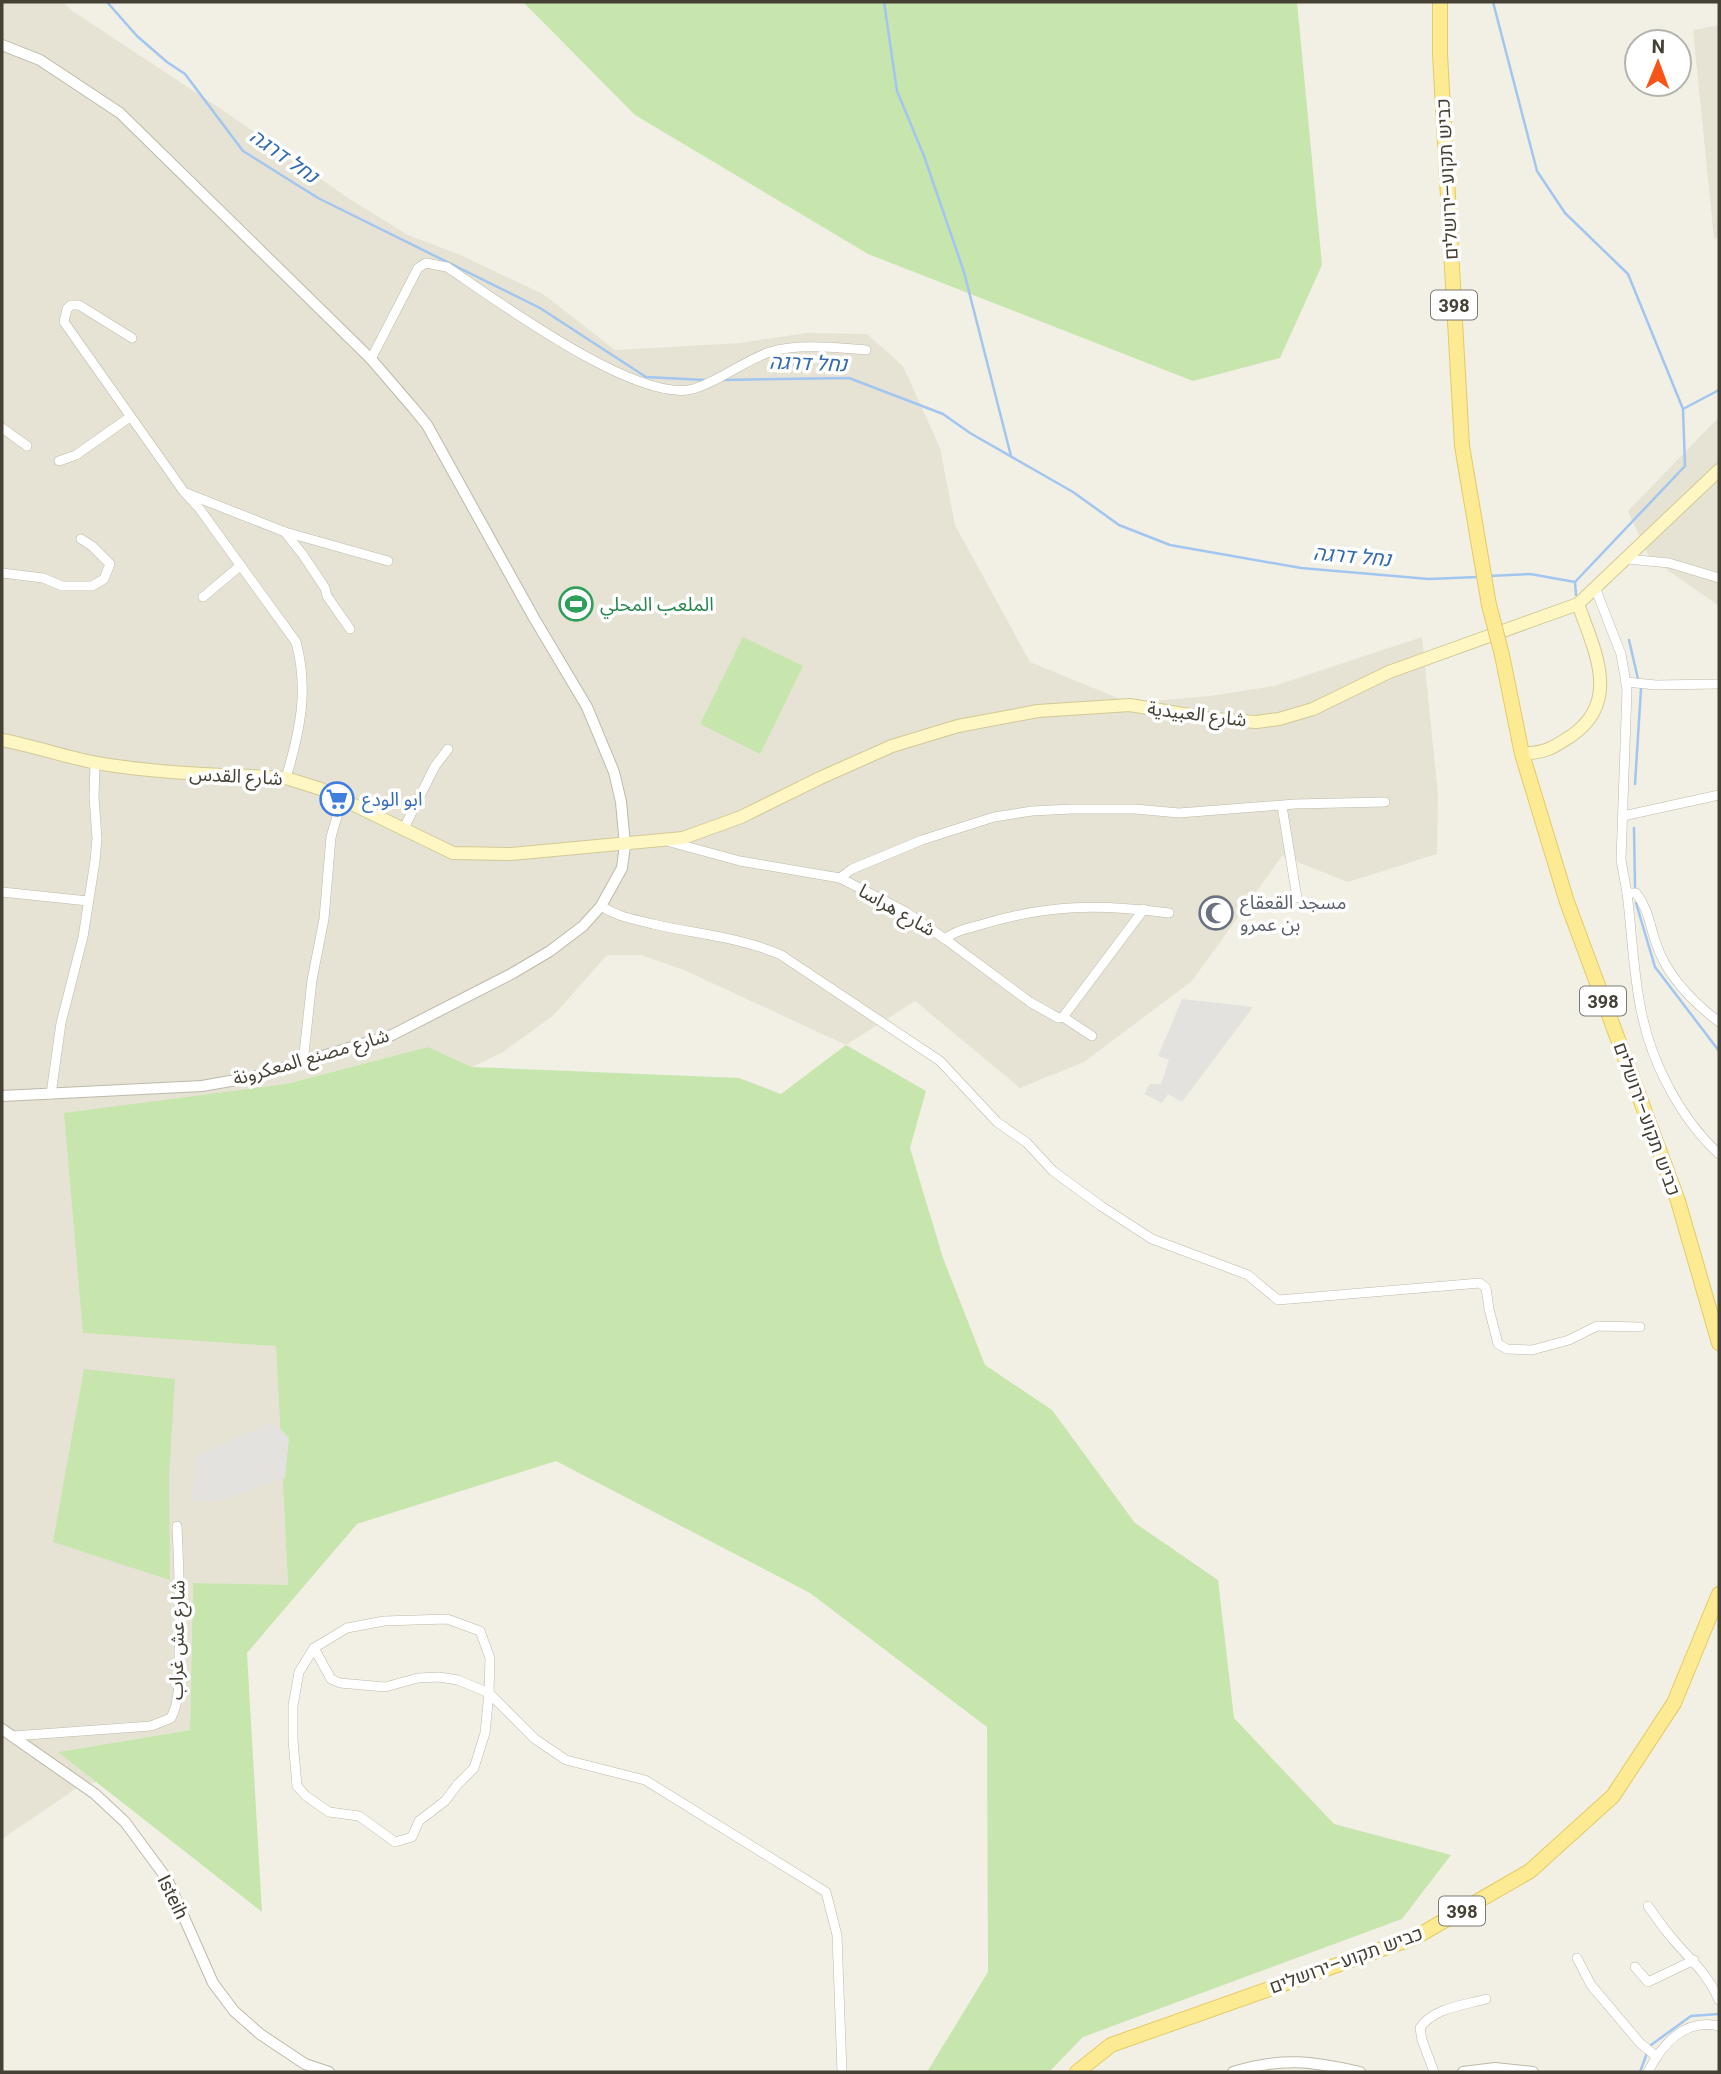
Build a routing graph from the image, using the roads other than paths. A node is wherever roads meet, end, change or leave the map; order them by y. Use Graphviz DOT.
graph roads {
  1 [pos="1440,2"];
  2 [pos="2,45"];
  3 [pos="132,338"];
  4 [pos="866,350"];
  5 [pos="371,359"];
  6 [pos="130,417"];
  7 [pos="2,428"];
  8 [pos="27,446"];
  9 [pos="59,461"];
  10 [pos="1719,470"];
  11 [pos="184,492"];
  12 [pos="285,532"];
  13 [pos="81,539"];
  14 [pos="1627,559"];
  15 [pos="388,561"];
  16 [pos="240,566"];
  17 [pos="2,573"];
  18 [pos="1719,578"];
  19 [pos="1596,590"];
  20 [pos="203,597"];
  21 [pos="1578,604"];
  22 [pos="350,629"];
  23 [pos="1626,682"];
  24 [pos="1719,684"];
  25 [pos="2,740"];
  26 [pos="449,748"];
  27 [pos="1522,754"];
  28 [pos="95,762"];
  29 [pos="286,778"];
  30 [pos="1719,795"];
  31 [pos="342,799"];
  32 [pos="1385,802"];
  33 [pos="1282,806"];
  34 [pos="1623,816"];
  35 [pos="404,828"];
  36 [pos="665,840"];
  37 [pos="625,845"];
  38 [pos="840,877"];
  39 [pos="2,892"];
  40 [pos="1627,893"];
  41 [pos="1297,898"];
  42 [pos="88,901"];
  43 [pos="601,906"];
  44 [pos="1144,909"];
  45 [pos="1169,913"];
  46 [pos="945,939"];
  47 [pos="1063,1017"];
  48 [pos="1719,1022"];
  49 [pos="1091,1036"];
  50 [pos="303,1063"];
  51 [pos="51,1094"];
  52 [pos="2,1096"];
  53 [pos="1719,1154"];
  54 [pos="1640,1327"];
  55 [pos="1719,1343"];
  56 [pos="177,1526"];
  57 [pos="1719,1594"];
  58 [pos="314,1648"];
  59 [pos="489,1693"];
  60 [pos="2,1729"];
  61 [pos="13,1736"];
  62 [pos="1648,1906"];
  63 [pos="1577,1958"];
  64 [pos="1694,1960"];
  65 [pos="1635,1967"];
  66 [pos="1486,1999"];
  67 [pos="1719,2000"];
  68 [pos="1719,2026"];
  69 [pos="1657,2057"];
  70 [pos="329,2072"];
  71 [pos="842,2072"];
  72 [pos="1077,2072"];
  73 [pos="1233,2072"];
  74 [pos="1360,2072"];
  75 [pos="1434,2072"];
  76 [pos="1463,2072"];
  77 [pos="1533,2072"];
  78 [pos="1648,2072"];
  1 -- 27 [label="main road, כביש תקוע–ירושלים / 398, bridge"];
  2 -- 5 [label="street, شارع مصنع المعكرونة"];
  3 -- 6 [label="street"];
  4 -- 5 [label="street"];
  5 -- 37 [label="street, شارع مصنع المعكرونة"];
  6 -- 9 [label="street"];
  6 -- 11 [label="street"];
  7 -- 8 [label="street"];
  10 -- 14 [label="main road, شارع العبيدية"];
  11 -- 12 [label="street"];
  11 -- 16 [label="street"];
  12 -- 15 [label="street"];
  12 -- 22 [label="street"];
  13 -- 17 [label="street"];
  14 -- 18 [label="street"];
  14 -- 19 [label="main road, شارع العبيدية"];
  16 -- 20 [label="street"];
  16 -- 29 [label="street"];
  19 -- 21 [label="main road, شارع العبيدية"];
  19 -- 23 [label="street"];
  21 -- 27 [label="main road"];
  21 -- 36 [label="main road, شارع العبيدية"];
  23 -- 24 [label="street"];
  23 -- 34 [label="street"];
  25 -- 28 [label="main road, شارع القدس"];
  26 -- 35 [label="street"];
  27 -- 55 [label="main road, כביש תקוע–ירושלים / 398"];
  28 -- 29 [label="main road, شارع القدس"];
  28 -- 42 [label="street"];
  29 -- 31 [label="main road, شارع القدس"];
  30 -- 34 [label="street"];
  31 -- 35 [label="main road, شارع القدس"];
  31 -- 50 [label="street"];
  32 -- 33 [label="street"];
  33 -- 38 [label="street"];
  33 -- 41 [label="street"];
  34 -- 40 [label="street"];
  35 -- 37 [label="main road, شارع القدس"];
  36 -- 37 [label="main road, شارع العبيدية"];
  36 -- 38 [label="street, شارع هراسا"];
  37 -- 43 [label="street, شارع مصنع المعكرونة"];
  38 -- 46 [label="street, شارع هراسا"];
  39 -- 42 [label="street"];
  40 -- 48 [label="street"];
  40 -- 53 [label="street"];
  42 -- 51 [label="street"];
  43 -- 50 [label="street, شارع مصنع المعكرونة"];
  43 -- 54 [label="street"];
  44 -- 45 [label="street, شارع هراسا"];
  44 -- 46 [label="street, شارع هراسا"];
  44 -- 47 [label="street"];
  46 -- 47 [label="street"];
  47 -- 49 [label="street"];
  50 -- 51 [label="street, شارع مصنع المعكرونة"];
  51 -- 52 [label="street, شارع مصنع المعكرونة"];
  56 -- 61 [label="street, شارع عش غراب"];
  57 -- 72 [label="main road, כביש תקוע–ירושלים / 398"];
  58 -- 59 [label="street"];
  58 -- 59 [label="street"];
  58 -- 59 [label="street"];
  59 -- 71 [label="street"];
  60 -- 61 [label="street, Isteih"];
  61 -- 70 [label="street, Isteih"];
  62 -- 64 [label="street"];
  63 -- 69 [label="street"];
  64 -- 65 [label="street"];
  64 -- 67 [label="street"];
  66 -- 75 [label="street"];
  68 -- 69 [label="street"];
  69 -- 78 [label="street"];
  73 -- 74 [label="street"];
  76 -- 77 [label="street"];
}
